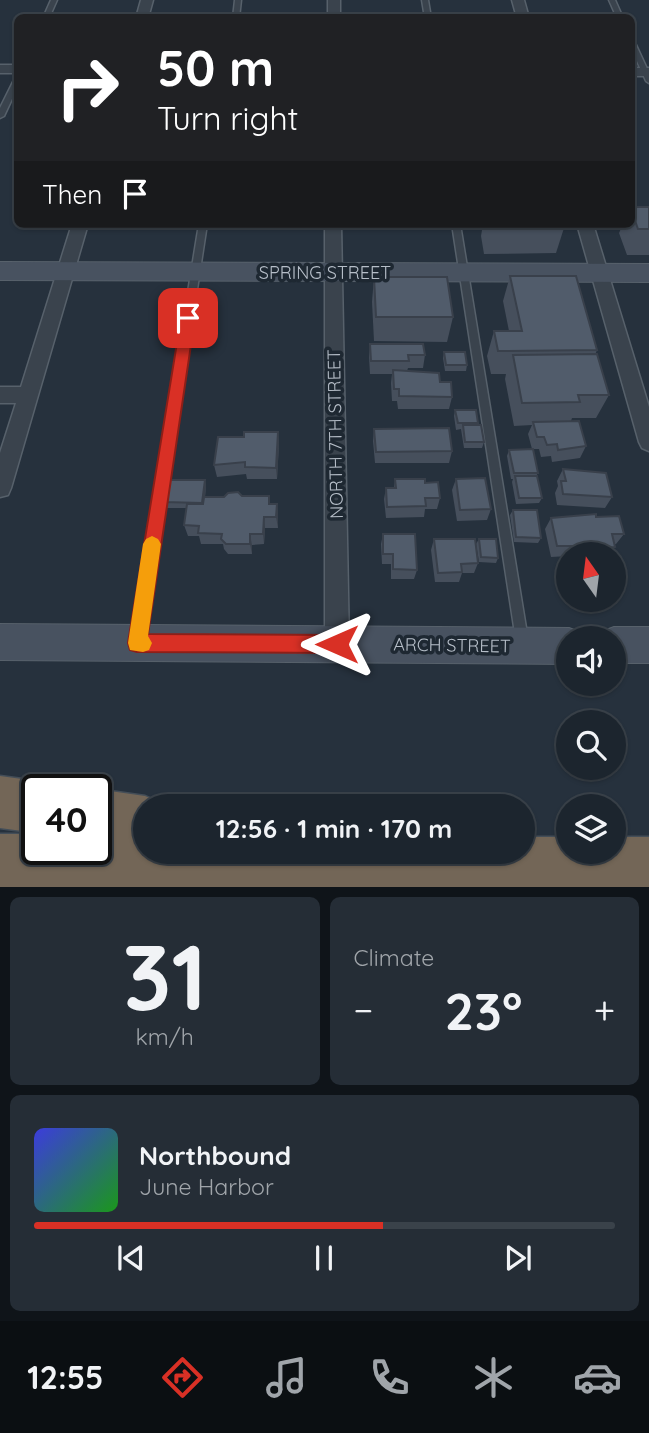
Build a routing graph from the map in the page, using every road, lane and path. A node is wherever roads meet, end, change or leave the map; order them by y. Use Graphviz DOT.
graph roads {
  1 [pos="635,51"];
  2 [pos="644,74"];
  3 [pos="14,86"];
  4 [pos="0,116"];
  5 [pos="79,228"];
  6 [pos="202,228"];
  7 [pos="333,228"];
  8 [pos="457,228"];
  9 [pos="586,228"];
  10 [pos="0,271"];
  11 [pos="66,271"];
  12 [pos="196,271"];
  13 [pos="333,271"];
  14 [pos="463,272"];
  15 [pos="599,273"];
  16 [pos="649,273"];
  17 [pos="0,395"];
  18 [pos="29,395"];
  19 [pos="649,442"];
  20 [pos="0,488"];
  21 [pos="0,642"];
  22 [pos="137,643"];
  23 [pos="337,644"];
  24 [pos="626,645"];
  25 [pos="649,645"];
  26 [pos="523,646"];
  27 [pos="556,646"];
  28 [pos="0,802"];
  29 [pos="21,805"];
  30 [pos="112,817"];
  31 [pos="133,820"];
  32 [pos="0,861"];
  33 [pos="133,862"];
  34 [pos="535,864"];
  35 [pos="649,864"];
  1 -- 2 [label="lane"];
  3 -- 4 [label="lane"];
  5 -- 11 [label="street"];
  6 -- 12 [label="lane"];
  7 -- 13 [label="street, NORTH 7TH STREET"];
  8 -- 14 [label="lane"];
  9 -- 15 [label="street"];
  10 -- 11 [label="main road, SPRING STREET"];
  11 -- 12 [label="main road, SPRING STREET"];
  11 -- 18 [label="street"];
  12 -- 13 [label="main road, SPRING STREET"];
  12 -- 22 [label="lane"];
  13 -- 14 [label="main road, SPRING STREET"];
  13 -- 23 [label="street, NORTH 7TH STREET"];
  14 -- 15 [label="main road, SPRING STREET"];
  14 -- 26 [label="lane"];
  15 -- 16 [label="main road, SPRING STREET"];
  15 -- 19 [label="street"];
  17 -- 18 [label="street"];
  18 -- 20 [label="street"];
  21 -- 22 [label="main road, ARCH STREET"];
  22 -- 23 [label="main road, ARCH STREET"];
  23 -- 26 [label="main road, ARCH STREET"];
  24 -- 25 [label="main road"];
  26 -- 27 [label="main road, ARCH STREET"];
  28 -- 29 [label="highway"];
  30 -- 31 [label="highway"];
  32 -- 33 [label="highway"];
  34 -- 35 [label="highway"];
}
